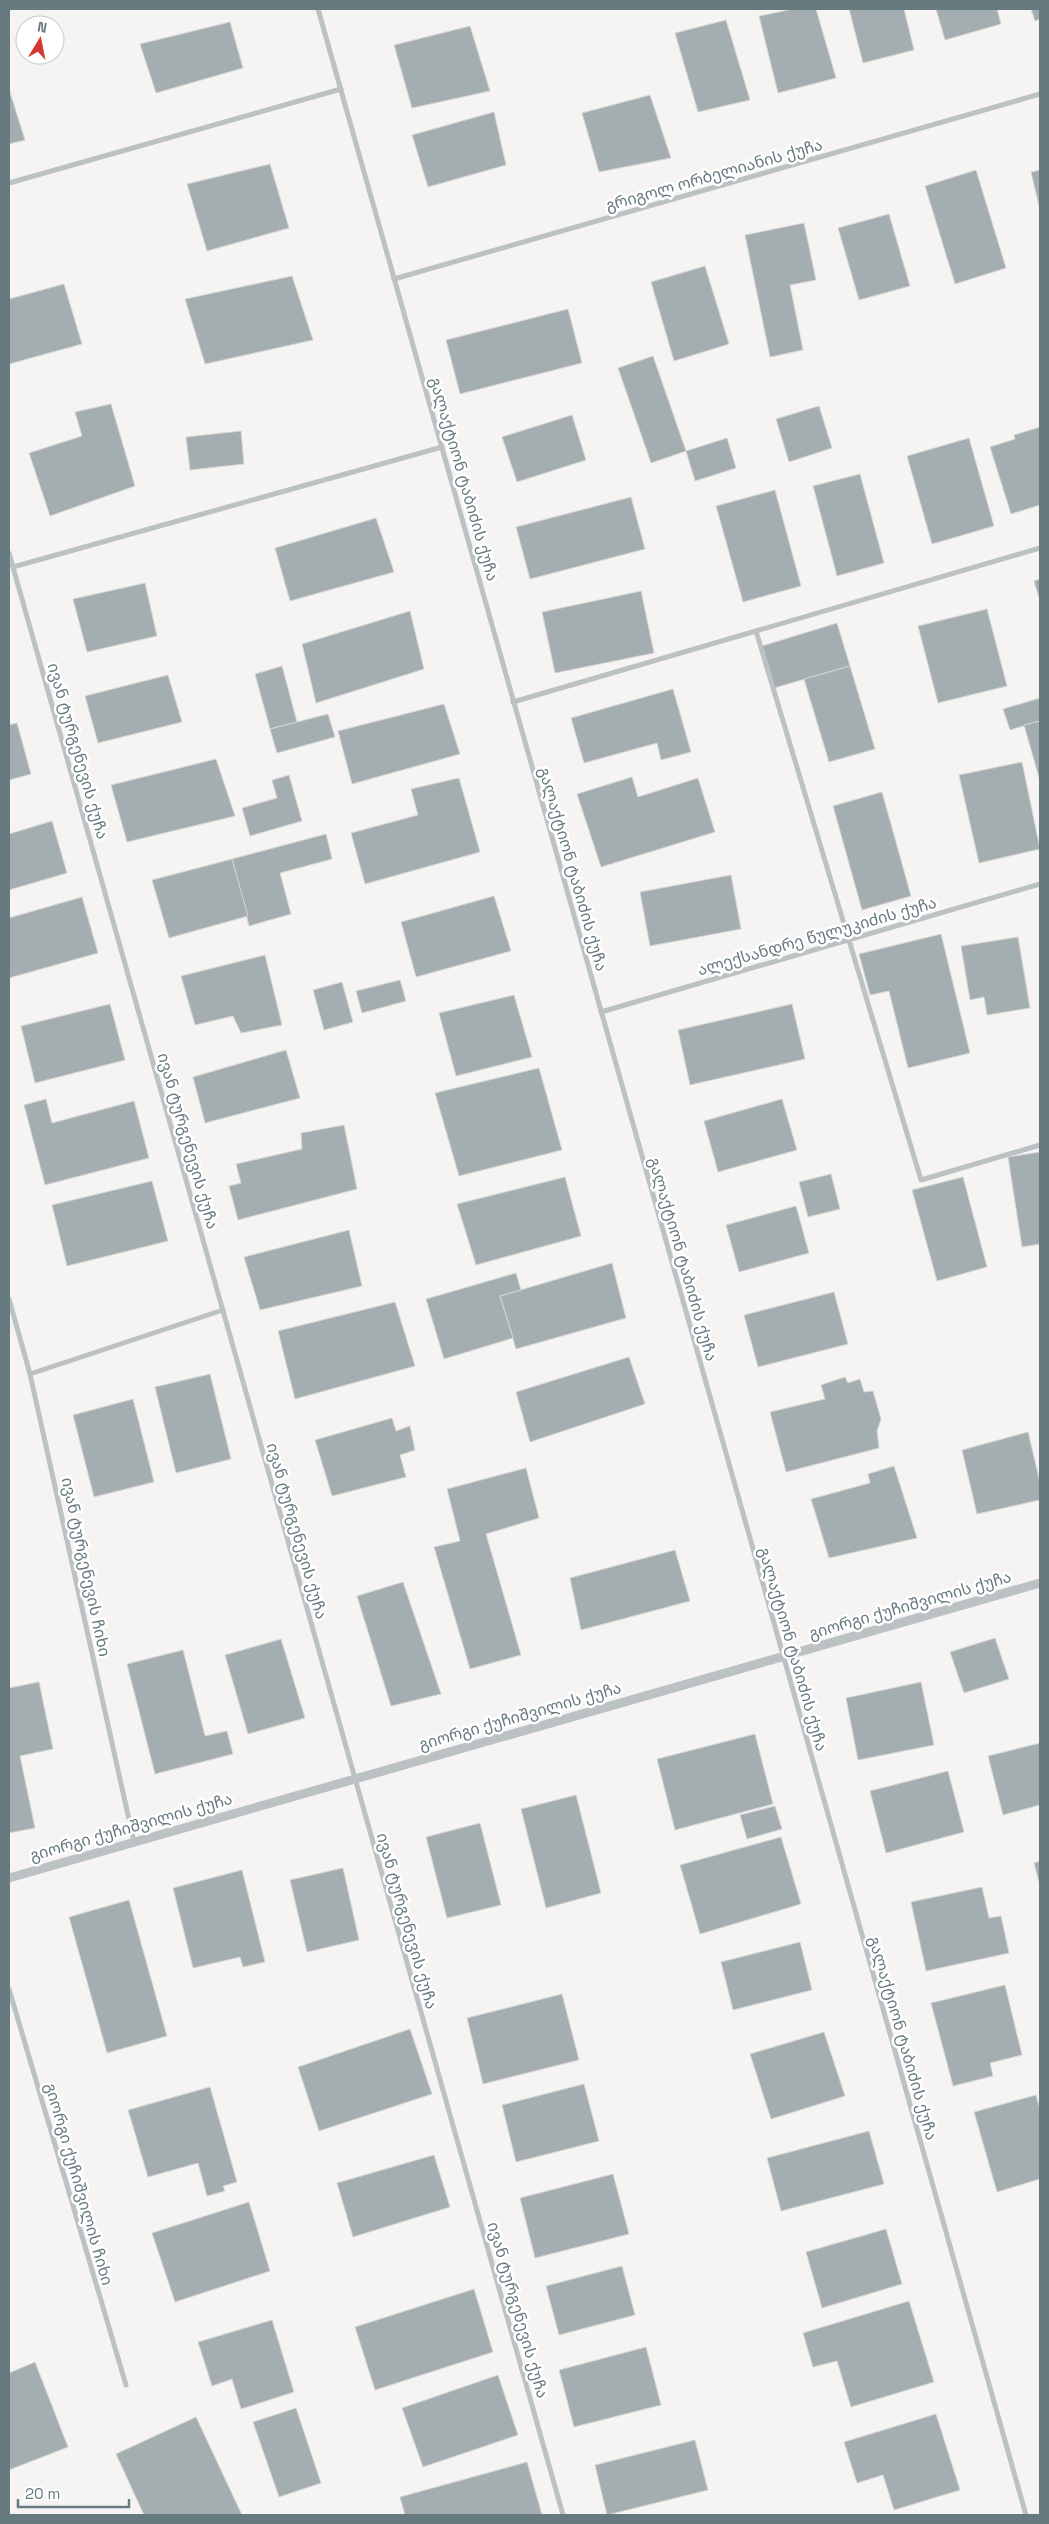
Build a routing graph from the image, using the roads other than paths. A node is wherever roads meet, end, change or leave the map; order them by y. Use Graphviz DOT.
graph roads {
  1 [pos="318,9"];
  2 [pos="340,89"];
  3 [pos="1040,94"];
  4 [pos="9,183"];
  5 [pos="394,279"];
  6 [pos="442,448"];
  7 [pos="1040,548"];
  8 [pos="9,553"];
  9 [pos="13,567"];
  10 [pos="756,631"];
  11 [pos="513,702"];
  12 [pos="1040,884"];
  13 [pos="848,940"];
  14 [pos="601,1012"];
  15 [pos="1040,1145"];
  16 [pos="9,1299"];
  17 [pos="223,1310"];
  18 [pos="30,1374"];
  19 [pos="1040,1583"];
  20 [pos="782,1657"];
  21 [pos="354,1779"];
  22 [pos="134,1842"];
  23 [pos="9,1878"];
  24 [pos="9,1989"];
  25 [pos="126,2385"];
  26 [pos="563,2515"];
  27 [pos="1026,2515"];
  1 -- 2 [label="street, გალაქტიონ ტაბიძის ქუჩა"];
  2 -- 4 [label="street"];
  2 -- 5 [label="street, გალაქტიონ ტაბიძის ქუჩა"];
  3 -- 5 [label="street, გრიგოლ ორბელიანის ქუჩა"];
  5 -- 6 [label="street, გალაქტიონ ტაბიძის ქუჩა"];
  6 -- 9 [label="street"];
  6 -- 11 [label="street, გალაქტიონ ტაბიძის ქუჩა"];
  7 -- 10 [label="street"];
  8 -- 9 [label="street, ივან ტურგენევის ქუჩა"];
  9 -- 17 [label="street, ივან ტურგენევის ქუჩა"];
  10 -- 11 [label="street"];
  10 -- 13 [label="street"];
  11 -- 14 [label="street, გალაქტიონ ტაბიძის ქუჩა"];
  12 -- 13 [label="street, ალექსანდრე წულუკიძის ქუჩა"];
  13 -- 14 [label="street, ალექსანდრე წულუკიძის ქუჩა"];
  13 -- 15 [label="street"];
  14 -- 20 [label="street, გალაქტიონ ტაბიძის ქუჩა"];
  16 -- 18 [label="street, ივან ტურგენევის ჩიხი"];
  17 -- 18 [label="street"];
  17 -- 21 [label="street, ივან ტურგენევის ქუჩა"];
  18 -- 22 [label="street, ივან ტურგენევის ჩიხი"];
  19 -- 20 [label="street, გიორგი ქუჩიშვილის ქუჩა"];
  20 -- 21 [label="street, გიორგი ქუჩიშვილის ქუჩა"];
  20 -- 27 [label="street, გალაქტიონ ტაბიძის ქუჩა"];
  21 -- 22 [label="street, გიორგი ქუჩიშვილის ქუჩა"];
  21 -- 26 [label="street, ივან ტურგენევის ქუჩა"];
  22 -- 23 [label="street, გიორგი ქუჩიშვილის ქუჩა"];
  24 -- 25 [label="street, გიორგი ქუჩიშვილის ჩიხი"];
}
